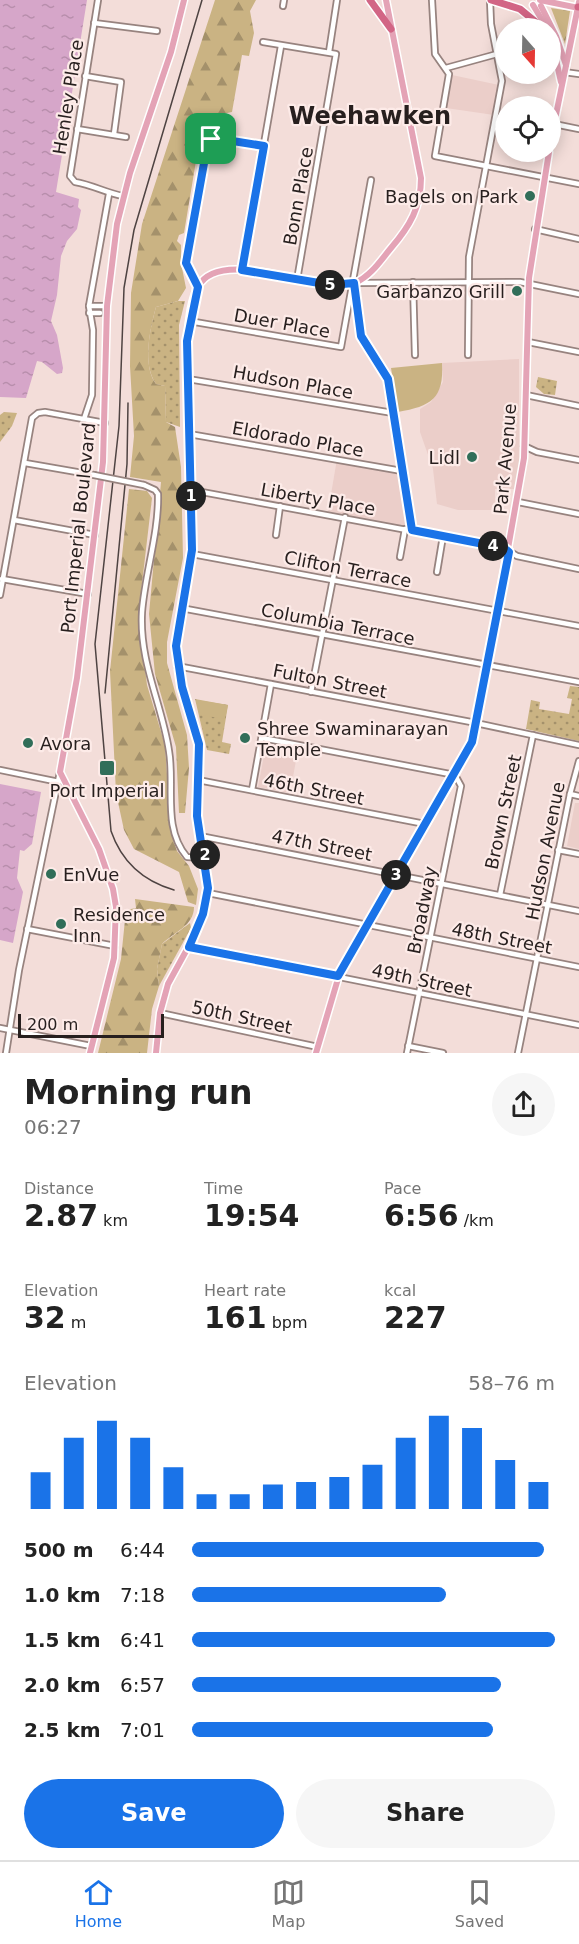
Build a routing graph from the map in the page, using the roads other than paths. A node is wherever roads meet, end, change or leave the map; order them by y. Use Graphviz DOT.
graph roads {
  1 [pos="98,0"];
  2 [pos="184,0"];
  3 [pos="284,0"];
  4 [pos="337,0"];
  5 [pos="370,0"];
  6 [pos="386,0"];
  7 [pos="432,0"];
  8 [pos="491,0"];
  9 [pos="543,3"];
  10 [pos="533,5"];
  11 [pos="283,6"];
  12 [pos="579,6"];
  13 [pos="532,18"];
  14 [pos="540,18"];
  15 [pos="577,19"];
  16 [pos="94,23"];
  17 [pos="391,29"];
  18 [pos="157,31"];
  19 [pos="264,42"];
  20 [pos="495,44"];
  21 [pos="281,46"];
  22 [pos="329,52"];
  23 [pos="495,55"];
  24 [pos="561,60"];
  25 [pos="446,68"];
  26 [pos="565,69"];
  27 [pos="579,74"];
  28 [pos="85,76"];
  29 [pos="502,84"];
  30 [pos="561,85"];
  31 [pos="559,96"];
  32 [pos="561,125"];
  33 [pos="77,129"];
  34 [pos="579,129"];
  35 [pos="114,134"];
  36 [pos="126,137"];
  37 [pos="264,146"];
  38 [pos="547,162"];
  39 [pos="486,167"];
  40 [pos="544,177"];
  41 [pos="371,180"];
  42 [pos="579,184"];
  43 [pos="109,194"];
  44 [pos="123,196"];
  45 [pos="535,229"];
  46 [pos="579,239"];
  47 [pos="242,270"];
  48 [pos="297,280"];
  49 [pos="413,282"];
  50 [pos="469,282"];
  51 [pos="354,283"];
  52 [pos="528,283"];
  53 [pos="198,287"];
  54 [pos="579,294"];
  55 [pos="89,306"];
  56 [pos="107,306"];
  57 [pos="89,313"];
  58 [pos="100,313"];
  59 [pos="189,321"];
  60 [pos="528,342"];
  61 [pos="579,352"];
  62 [pos="415,355"];
  63 [pos="468,355"];
  64 [pos="188,379"];
  65 [pos="526,395"];
  66 [pos="579,406"];
  67 [pos="393,413"];
  68 [pos="84,419"];
  69 [pos="105,423"];
  70 [pos="189,434"];
  71 [pos="524,446"];
  72 [pos="579,460"];
  73 [pos="25,463"];
  74 [pos="402,471"];
  75 [pos="190,490"];
  76 [pos="518,502"];
  77 [pos="280,506"];
  78 [pos="579,514"];
  79 [pos="345,517"];
  80 [pos="14,520"];
  81 [pos="405,529"];
  82 [pos="412,530"];
  83 [pos="95,535"];
  84 [pos="276,535"];
  85 [pos="443,536"];
  86 [pos="509,552"];
  87 [pos="192,554"];
  88 [pos="400,557"];
  89 [pos="579,569"];
  90 [pos="437,572"];
  91 [pos="1,579"];
  92 [pos="332,580"];
  93 [pos="88,594"];
  94 [pos="0,595"];
  95 [pos="182,609"];
  96 [pos="498,610"];
  97 [pos="579,626"];
  98 [pos="322,635"];
  99 [pos="489,665"];
  100 [pos="177,666"];
  101 [pos="579,682"];
  102 [pos="271,684"];
  103 [pos="311,692"];
  104 [pos="477,723"];
  105 [pos="533,735"];
  106 [pos="262,738"];
  107 [pos="579,745"];
  108 [pos="579,761"];
  109 [pos="0,770"];
  110 [pos="60,772"];
  111 [pos="455,775"];
  112 [pos="198,780"];
  113 [pos="57,781"];
  114 [pos="65,783"];
  115 [pos="252,790"];
  116 [pos="570,794"];
  117 [pos="579,796"];
  118 [pos="425,824"];
  119 [pos="200,836"];
  120 [pos="558,850"];
  121 [pos="579,854"];
  122 [pos="205,858"];
  123 [pos="396,874"];
  124 [pos="441,883"];
  125 [pos="208,893"];
  126 [pos="500,895"];
  127 [pos="548,905"];
  128 [pos="579,911"];
  129 [pos="367,925"];
  130 [pos="27,930"];
  131 [pos="430,937"];
  132 [pos="115,946"];
  133 [pos="189,947"];
  134 [pos="537,959"];
  135 [pos="579,967"];
  136 [pos="338,976"];
  137 [pos="419,993"];
  138 [pos="160,1013"];
  139 [pos="525,1014"];
  140 [pos="579,1025"];
  141 [pos="0,1028"];
  142 [pos="9,1029"];
  143 [pos="408,1046"];
  144 [pos="91,1049"];
  145 [pos="317,1050"];
  146 [pos="5,1052"];
  147 [pos="156,1053"];
  148 [pos="407,1053"];
  149 [pos="443,1053"];
  150 [pos="518,1053"];
  1 -- 16 [label="street, Henley Place"];
  2 -- 44 [label="main road, Port Imperial Boulevard"];
  3 -- 11 [label="street"];
  4 -- 22 [label="street"];
  5 -- 17 [label="highway"];
  6 -- 17 [label="main road"];
  7 -- 25 [label="street"];
  8 -- 13 [label="highway"];
  8 -- 20 [label="street"];
  9 -- 12 [label="main road"];
  9 -- 26 [label="main road"];
  10 -- 14 [label="main road"];
  12 -- 15 [label="main road"];
  15 -- 26 [label="main road"];
  16 -- 18 [label="street"];
  16 -- 28 [label="street, Henley Place"];
  17 -- 51 [label="main road"];
  19 -- 21 [label="street"];
  21 -- 22 [label="street"];
  21 -- 37 [label="street"];
  22 -- 48 [label="street, Bonn Place"];
  23 -- 25 [label="street"];
  24 -- 26 [label="main road"];
  25 -- 39 [label="street"];
  26 -- 27 [label="street"];
  26 -- 30 [label="main road"];
  28 -- 33 [label="street, Henley Place"];
  28 -- 35 [label="street"];
  29 -- 39 [label="street"];
  30 -- 31 [label="main road"];
  32 -- 34 [label="street"];
  33 -- 35 [label="street"];
  33 -- 43 [label="street, Henley Place"];
  35 -- 36 [label="street"];
  37 -- 47 [label="street"];
  37 -- 53 [label="street"];
  38 -- 40 [label="main road, Park Avenue"];
  39 -- 40 [label="street"];
  39 -- 50 [label="street"];
  40 -- 42 [label="street"];
  40 -- 45 [label="main road, Park Avenue"];
  41 -- 51 [label="street"];
  43 -- 44 [label="street, Henley Place"];
  43 -- 55 [label="street"];
  44 -- 56 [label="main road, Port Imperial Boulevard"];
  45 -- 46 [label="street"];
  45 -- 52 [label="main road, Park Avenue"];
  47 -- 48 [label="main road"];
  47 -- 53 [label="main road"];
  48 -- 51 [label="main road"];
  49 -- 50 [label="street"];
  49 -- 51 [label="street"];
  49 -- 62 [label="street"];
  50 -- 52 [label="street"];
  50 -- 63 [label="street"];
  51 -- 59 [label="street, Duer Place"];
  51 -- 67 [label="street"];
  52 -- 54 [label="street"];
  52 -- 60 [label="main road, Park Avenue"];
  53 -- 59 [label="main road"];
  55 -- 56 [label="street"];
  55 -- 57 [label="street"];
  56 -- 69 [label="main road, Port Imperial Boulevard"];
  57 -- 58 [label="street"];
  57 -- 68 [label="street"];
  59 -- 64 [label="main road"];
  60 -- 61 [label="street"];
  60 -- 65 [label="main road, Park Avenue"];
  64 -- 67 [label="street, Hudson Place"];
  64 -- 70 [label="main road"];
  65 -- 66 [label="street"];
  65 -- 71 [label="main road, Park Avenue"];
  67 -- 74 [label="street"];
  68 -- 69 [label="street"];
  68 -- 73 [label="street"];
  69 -- 83 [label="main road, Port Imperial Boulevard"];
  70 -- 74 [label="street, Eldorado Place"];
  70 -- 75 [label="main road"];
  71 -- 72 [label="street"];
  71 -- 76 [label="main road, Park Avenue"];
  73 -- 80 [label="street"];
  73 -- 122 [label="street, bridge"];
  74 -- 82 [label="street"];
  75 -- 77 [label="street, Liberty Place"];
  75 -- 87 [label="main road"];
  76 -- 78 [label="street"];
  76 -- 86 [label="main road, Park Avenue"];
  77 -- 79 [label="street, Liberty Place"];
  77 -- 84 [label="street"];
  79 -- 81 [label="street, Liberty Place"];
  79 -- 92 [label="street"];
  80 -- 83 [label="street"];
  80 -- 91 [label="street"];
  81 -- 82 [label="street, Liberty Place"];
  81 -- 88 [label="street"];
  82 -- 85 [label="street, Liberty Place"];
  83 -- 93 [label="main road, Port Imperial Boulevard"];
  85 -- 86 [label="street, Liberty Place"];
  85 -- 90 [label="street"];
  86 -- 89 [label="street, Liberty Place"];
  86 -- 96 [label="main road, Park Avenue"];
  87 -- 92 [label="street, Clifton Terrace"];
  87 -- 95 [label="main road"];
  91 -- 93 [label="street"];
  91 -- 94 [label="street"];
  92 -- 96 [label="street, Clifton Terrace"];
  92 -- 98 [label="street"];
  93 -- 110 [label="main road, Port Imperial Boulevard"];
  95 -- 98 [label="street, Columbia Terrace"];
  95 -- 100 [label="main road"];
  96 -- 97 [label="street, Clifton Terrace"];
  96 -- 99 [label="main road, Park Avenue"];
  98 -- 99 [label="street, Columbia Terrace"];
  98 -- 103 [label="street"];
  99 -- 101 [label="street, Columbia Terrace"];
  99 -- 104 [label="main road, Park Avenue"];
  100 -- 102 [label="street, Fulton Street"];
  100 -- 112 [label="main road"];
  102 -- 103 [label="street, Fulton Street"];
  102 -- 106 [label="street"];
  103 -- 104 [label="street, Fulton Street"];
  104 -- 105 [label="street, Fulton Street"];
  104 -- 111 [label="main road, Park Avenue"];
  105 -- 107 [label="street, Fulton Street"];
  105 -- 126 [label="street, Brown Street"];
  106 -- 111 [label="street"];
  106 -- 115 [label="street"];
  108 -- 116 [label="street, Hudson Avenue"];
  109 -- 113 [label="street"];
  110 -- 113 [label="street"];
  110 -- 114 [label="main road"];
  111 -- 118 [label="main road, Park Avenue"];
  111 -- 124 [label="street, Broadway"];
  112 -- 115 [label="street, 46th Street"];
  112 -- 119 [label="main road"];
  113 -- 114 [label="street"];
  113 -- 130 [label="street"];
  114 -- 132 [label="main road"];
  115 -- 118 [label="street, 46th Street"];
  116 -- 117 [label="street"];
  116 -- 120 [label="street, Hudson Avenue"];
  118 -- 123 [label="main road, Park Avenue"];
  119 -- 122 [label="main road"];
  119 -- 123 [label="street, 47th Street"];
  120 -- 121 [label="street"];
  120 -- 127 [label="street, Hudson Avenue"];
  122 -- 125 [label="main road"];
  123 -- 124 [label="street, 47th Street"];
  123 -- 129 [label="main road, Park Avenue"];
  124 -- 126 [label="street, 47th Street"];
  124 -- 131 [label="street, Broadway"];
  125 -- 129 [label="street, 48th Street"];
  125 -- 133 [label="main road"];
  126 -- 127 [label="street, 47th Street"];
  127 -- 128 [label="street, 47th Street"];
  127 -- 134 [label="street, Hudson Avenue"];
  129 -- 131 [label="street, 48th Street"];
  129 -- 136 [label="main road, Park Avenue"];
  130 -- 132 [label="street"];
  130 -- 142 [label="street"];
  131 -- 134 [label="street, 48th Street"];
  131 -- 137 [label="street, Broadway"];
  132 -- 144 [label="main road"];
  133 -- 136 [label="street, 49th Street"];
  133 -- 138 [label="main road"];
  134 -- 135 [label="street, 48th Street"];
  134 -- 139 [label="street, Hudson Avenue"];
  136 -- 137 [label="street, 49th Street"];
  136 -- 145 [label="main road, Park Avenue"];
  137 -- 139 [label="street, 49th Street"];
  137 -- 143 [label="street, Broadway"];
  138 -- 145 [label="street, 50th Street"];
  138 -- 147 [label="main road"];
  139 -- 140 [label="street, 49th Street"];
  139 -- 150 [label="street, Hudson Avenue"];
  141 -- 142 [label="street"];
  142 -- 144 [label="street"];
  142 -- 146 [label="street"];
  143 -- 148 [label="street, Broadway"];
  143 -- 149 [label="street"];
}
